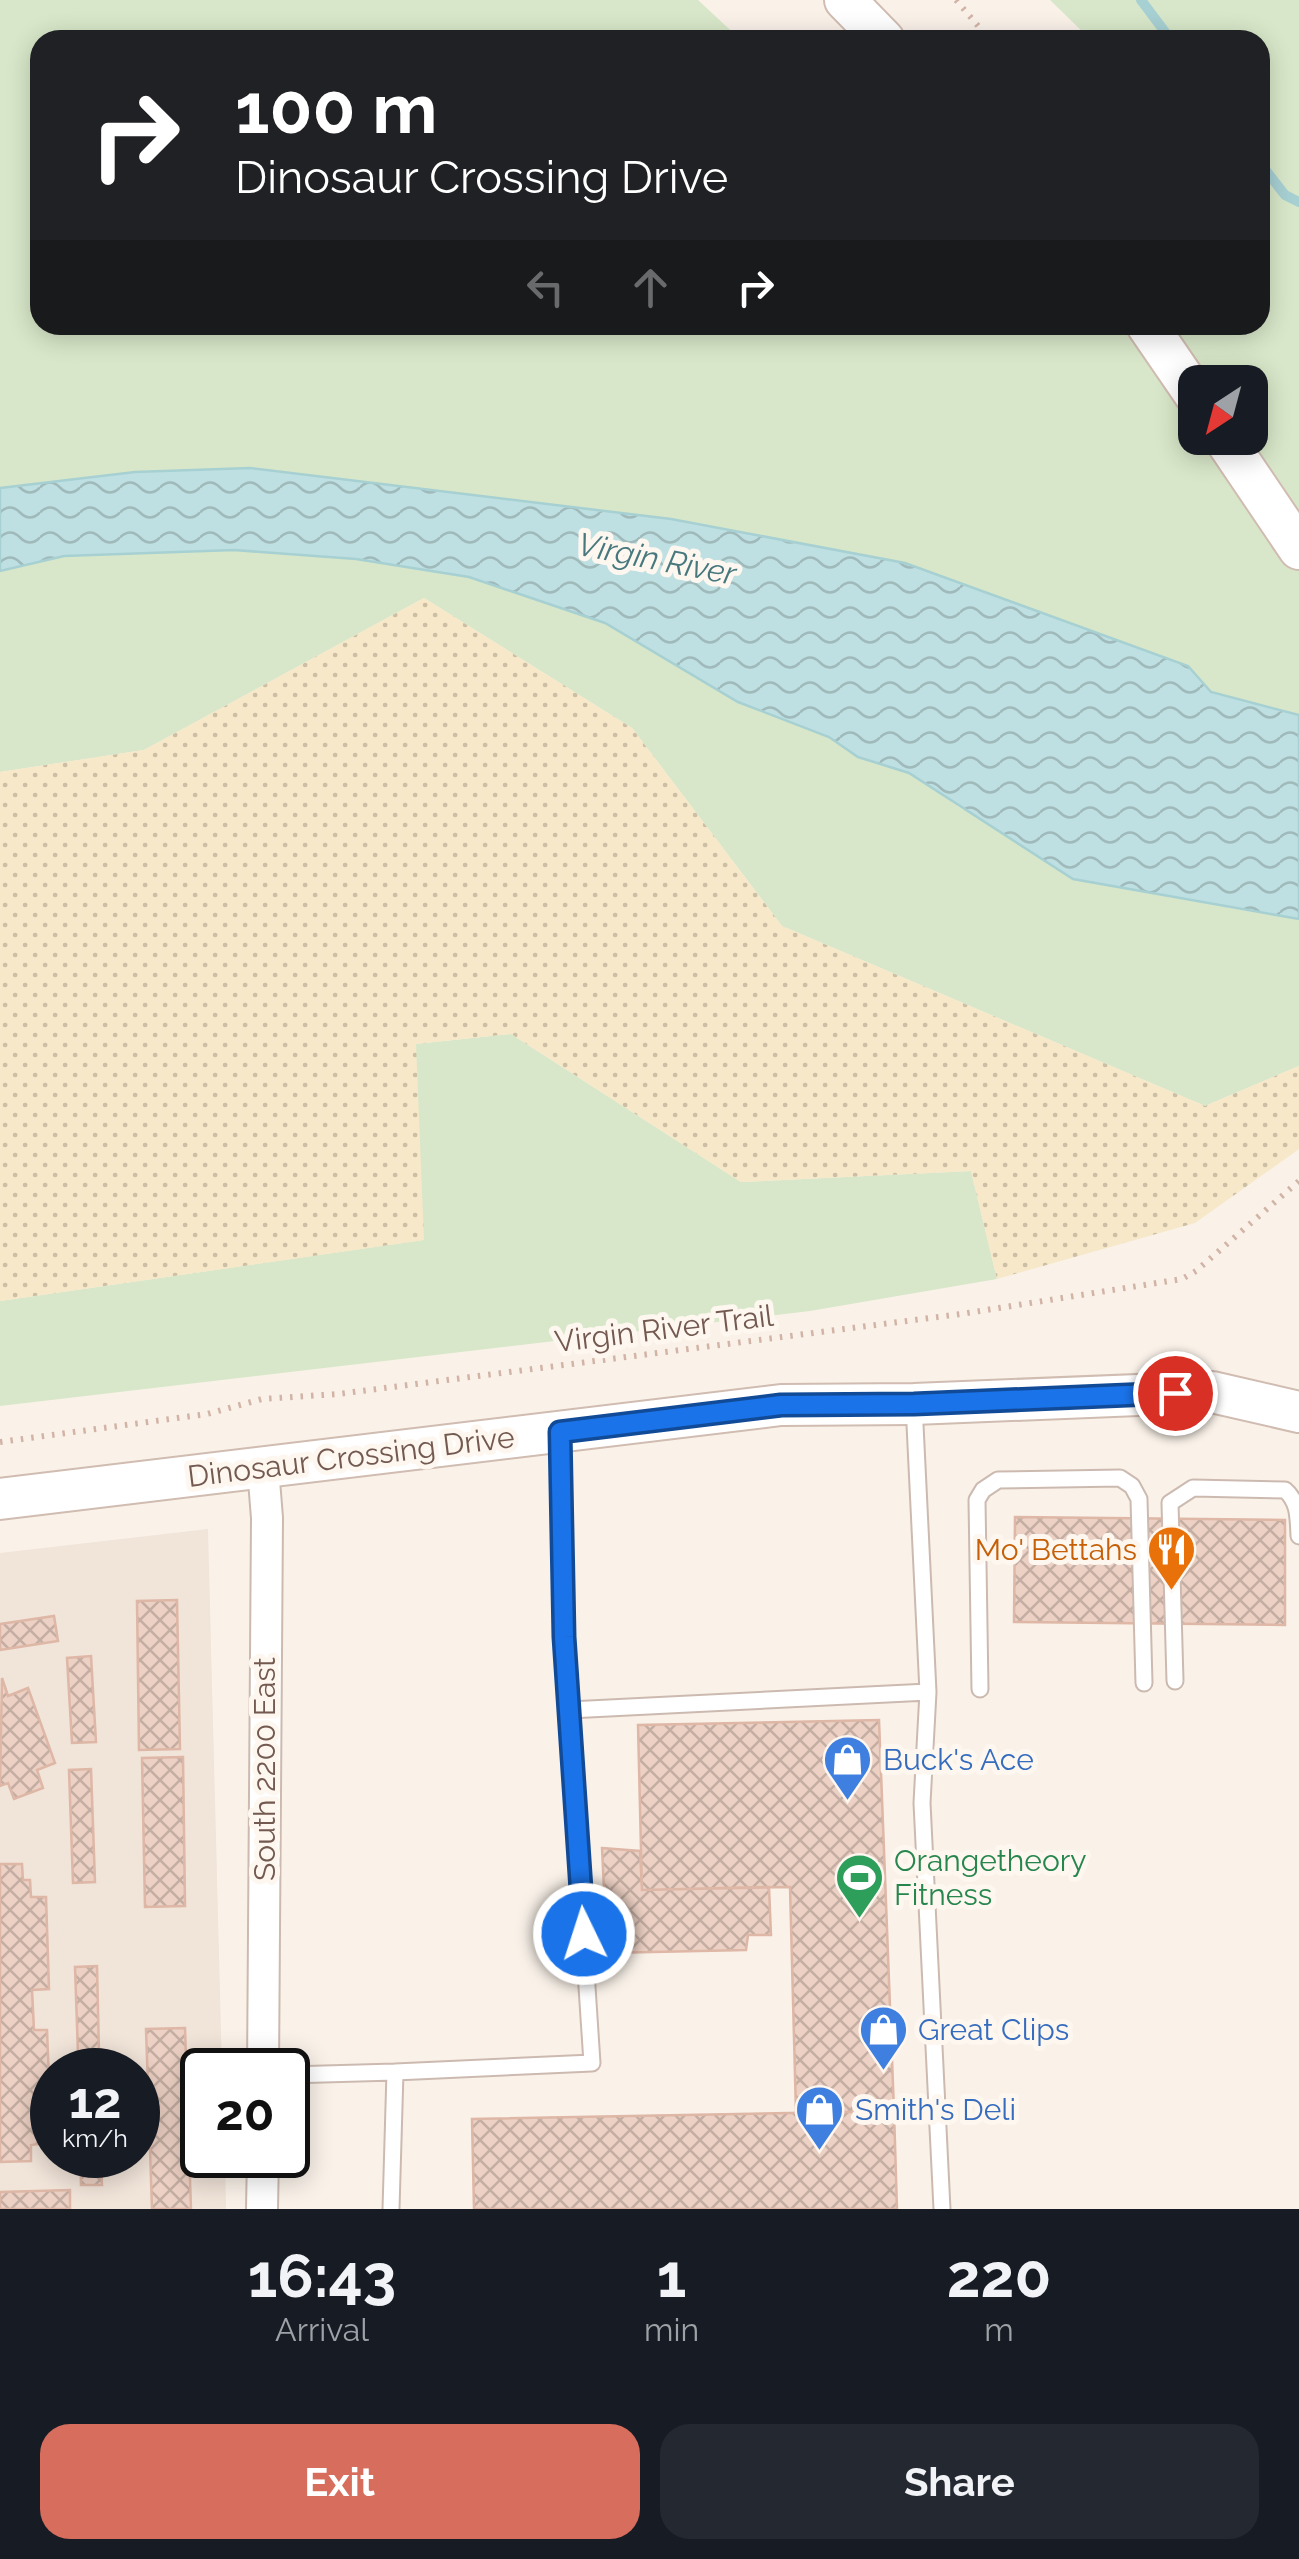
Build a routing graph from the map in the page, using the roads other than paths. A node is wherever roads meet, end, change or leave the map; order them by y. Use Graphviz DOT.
graph roads {
  1 [pos="845,0"];
  2 [pos="874,30"];
  3 [pos="1154,335"];
  4 [pos="1178,370"];
  5 [pos="1235,455"];
  6 [pos="1299,550"];
  7 [pos="914,1404"];
  8 [pos="1299,1412"];
  9 [pos="560,1432"];
  10 [pos="263,1468"];
  11 [pos="0,1499"];
  12 [pos="1299,1536"];
  13 [pos="1175,1681"];
  14 [pos="1144,1682"];
  15 [pos="980,1689"];
  16 [pos="928,1692"];
  17 [pos="569,1710"];
  18 [pos="263,2048"];
  19 [pos="395,2072"];
  20 [pos="310,2074"];
  21 [pos="263,2178"];
  22 [pos="262,2209"];
  23 [pos="392,2209"];
  24 [pos="942,2209"];
  1 -- 2 [label="street"];
  3 -- 4 [label="street"];
  5 -- 6 [label="street"];
  7 -- 8 [label="street, Dinosaur Crossing Drive"];
  7 -- 9 [label="street, Dinosaur Crossing Drive"];
  7 -- 16 [label="lane"];
  9 -- 10 [label="street, Dinosaur Crossing Drive"];
  9 -- 17 [label="lane"];
  10 -- 11 [label="street, Dinosaur Crossing Drive"];
  10 -- 18 [label="street, South 2200 East"];
  12 -- 13 [label="lane"];
  14 -- 15 [label="lane"];
  16 -- 17 [label="lane"];
  16 -- 24 [label="lane"];
  17 -- 19 [label="lane"];
  19 -- 20 [label="lane"];
  19 -- 23 [label="lane"];
  21 -- 22 [label="street"];
}
